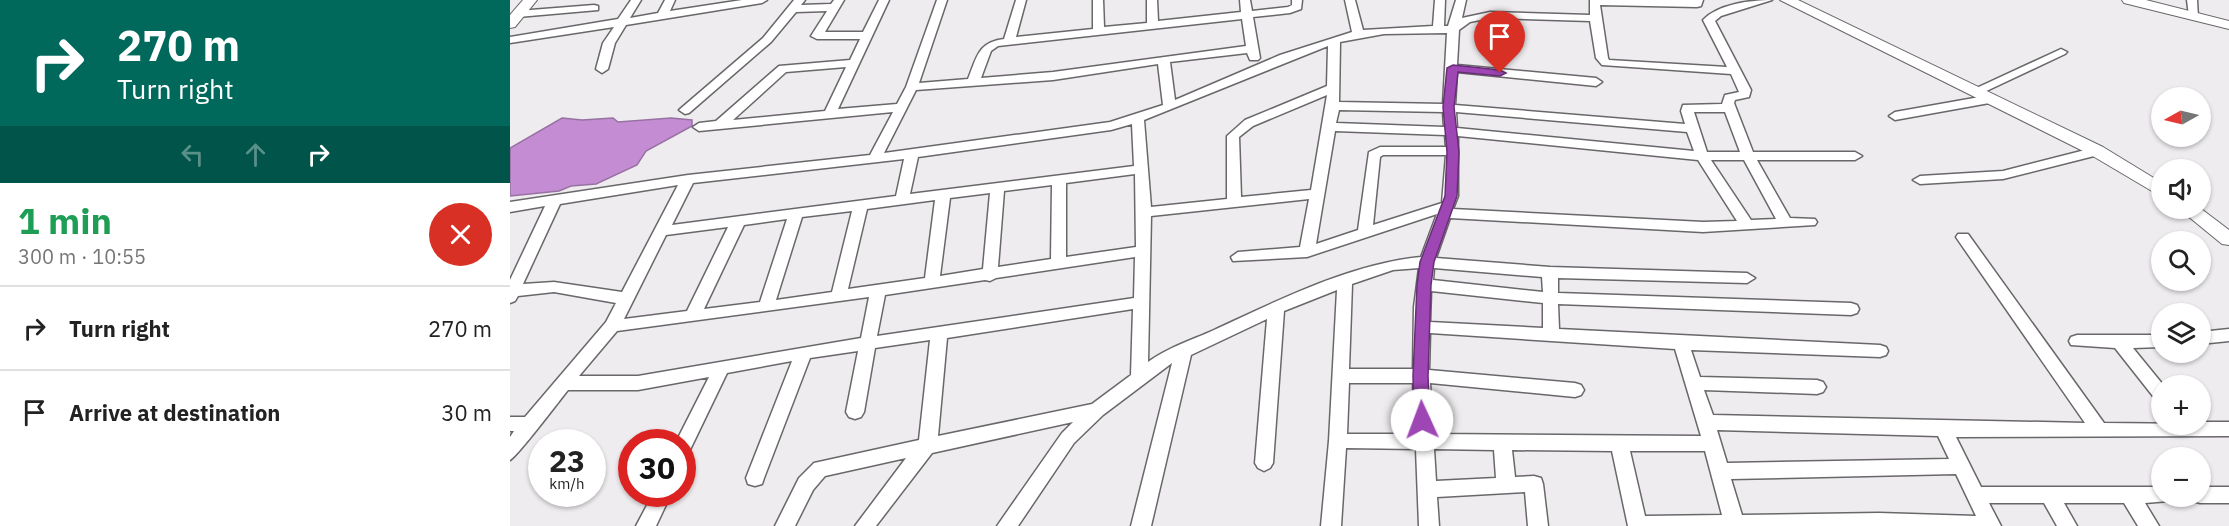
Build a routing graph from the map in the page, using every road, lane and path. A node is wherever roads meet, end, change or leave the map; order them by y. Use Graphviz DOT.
graph roads {
  1 [pos="530,0"];
  2 [pos="636,0"];
  3 [pos="670,0"];
  4 [pos="762,0"];
  5 [pos="884,0"];
  6 [pos="942,0"];
  7 [pos="1021,0"];
  8 [pos="1098,0"];
  9 [pos="1152,0"];
  10 [pos="1245,0"];
  11 [pos="1297,0"];
  12 [pos="1350,0"];
  13 [pos="1440,0"];
  14 [pos="1461,0"];
  15 [pos="1698,0"];
  16 [pos="1767,0"];
  17 [pos="1787,0"];
  18 [pos="2128,0"];
  19 [pos="2192,0"];
  20 [pos="836,4"];
  21 [pos="797,5"];
  22 [pos="594,8"];
  23 [pos="1246,14"];
  24 [pos="2194,16"];
  25 [pos="662,17"];
  26 [pos="514,19"];
  27 [pos="1596,20"];
  28 [pos="621,23"];
  29 [pos="1153,25"];
  30 [pos="2229,25"];
  31 [pos="1446,30"];
  32 [pos="1099,31"];
  33 [pos="868,34"];
  34 [pos="1358,34"];
  35 [pos="510,40"];
  36 [pos="1334,40"];
  37 [pos="1009,41"];
  38 [pos="1252,49"];
  39 [pos="2061,52"];
  40 [pos="1161,60"];
  41 [pos="854,63"];
  42 [pos="1453,68"];
  43 [pos="602,69"];
  44 [pos="1256,69"];
  45 [pos="1734,71"];
  46 [pos="973,82"];
  47 [pos="1596,82"];
  48 [pos="912,87"];
  49 [pos="1334,88"];
  50 [pos="1976,91"];
  51 [pos="1991,99"];
  52 [pos="1169,105"];
  53 [pos="1333,106"];
  54 [pos="902,107"];
  55 [pos="1449,107"];
  56 [pos="1730,108"];
  57 [pos="685,110"];
  58 [pos="831,112"];
  59 [pos="1895,116"];
  60 [pos="1138,119"];
  61 [pos="721,124"];
  62 [pos="699,127"];
  63 [pos="1330,127"];
  64 [pos="1691,128"];
  65 [pos="1450,130"];
  66 [pos="2097,151"];
  67 [pos="1453,152"];
  68 [pos="912,154"];
  69 [pos="1702,156"];
  70 [pos="1855,156"];
  71 [pos="875,157"];
  72 [pos="1749,158"];
  73 [pos="1142,169"];
  74 [pos="688,179"];
  75 [pos="1059,180"];
  76 [pos="1920,180"];
  77 [pos="2151,184"];
  78 [pos="997,189"];
  79 [pos="1317,194"];
  80 [pos="943,195"];
  81 [pos="554,201"];
  82 [pos="902,201"];
  83 [pos="1234,203"];
  84 [pos="510,207"];
  85 [pos="860,207"];
  86 [pos="1448,209"];
  87 [pos="797,212"];
  88 [pos="1144,212"];
  89 [pos="2202,219"];
  90 [pos="739,220"];
  91 [pos="1786,222"];
  92 [pos="1810,222"];
  93 [pos="1746,224"];
  94 [pos="661,231"];
  95 [pos="1365,234"];
  96 [pos="1962,237"];
  97 [pos="2229,239"];
  98 [pos="1143,251"];
  99 [pos="1307,252"];
  100 [pos="1238,257"];
  101 [pos="1427,262"];
  102 [pos="1058,265"];
  103 [pos="1550,272"];
  104 [pos="990,276"];
  105 [pos="1747,278"];
  106 [pos="1345,280"];
  107 [pos="932,282"];
  108 [pos="1424,285"];
  109 [pos="878,289"];
  110 [pos="513,290"];
  111 [pos="839,296"];
  112 [pos="1549,298"];
  113 [pos="628,299"];
  114 [pos="1143,302"];
  115 [pos="766,307"];
  116 [pos="1276,308"];
  117 [pos="1851,309"];
  118 [pos="692,317"];
  119 [pos="612,326"];
  120 [pos="1422,327"];
  121 [pos="939,334"];
  122 [pos="1551,335"];
  123 [pos="2229,335"];
  124 [pos="2211,337"];
  125 [pos="2151,340"];
  126 [pos="2077,341"];
  127 [pos="2118,342"];
  128 [pos="1681,343"];
  129 [pos="867,344"];
  130 [pos="1184,350"];
  131 [pos="1880,351"];
  132 [pos="804,353"];
  133 [pos="722,367"];
  134 [pos="1341,376"];
  135 [pos="1421,376"];
  136 [pos="1139,377"];
  137 [pos="2151,382"];
  138 [pos="566,383"];
  139 [pos="1694,383"];
  140 [pos="1817,387"];
  141 [pos="1575,390"];
  142 [pos="1097,410"];
  143 [pos="855,412"];
  144 [pos="1706,422"];
  145 [pos="510,424"];
  146 [pos="529,424"];
  147 [pos="1943,428"];
  148 [pos="2211,428"];
  149 [pos="692,429"];
  150 [pos="2151,429"];
  151 [pos="2229,429"];
  152 [pos="2100,431"];
  153 [pos="1338,441"];
  154 [pos="1423,442"];
  155 [pos="928,444"];
  156 [pos="1502,444"];
  157 [pos="1712,444"];
  158 [pos="1620,445"];
  159 [pos="510,453"];
  160 [pos="1264,462"];
  161 [pos="1962,466"];
  162 [pos="1720,471"];
  163 [pos="755,478"];
  164 [pos="1506,484"];
  165 [pos="1427,489"];
  166 [pos="2049,494"];
  167 [pos="2129,494"];
  168 [pos="1977,495"];
  169 [pos="2151,495"];
  170 [pos="656,507"];
  171 [pos="1880,524"];
  172 [pos="1734,525"];
  173 [pos="646,526"];
  174 [pos="785,526"];
  175 [pos="866,526"];
  176 [pos="1007,526"];
  177 [pos="1141,526"];
  178 [pos="1331,526"];
  179 [pos="1429,526"];
  180 [pos="1538,526"];
  181 [pos="1638,526"];
  182 [pos="1955,526"];
  183 [pos="1991,526"];
  184 [pos="2067,526"];
  185 [pos="2149,526"];
  1 -- 26 [label="street"];
  2 -- 28 [label="street"];
  3 -- 25 [label="street"];
  4 -- 25 [label="street"];
  5 -- 33 [label="street"];
  6 -- 48 [label="street"];
  7 -- 37 [label="street"];
  8 -- 32 [label="street"];
  9 -- 29 [label="street"];
  10 -- 23 [label="street"];
  11 -- 23 [label="street"];
  12 -- 34 [label="street"];
  13 -- 31 [label="street"];
  14 -- 31 [label="street"];
  15 -- 27 [label="street"];
  16 -- 45 [label="street"];
  17 -- 50 [label="street"];
  18 -- 24 [label="street"];
  19 -- 24 [label="street"];
  20 -- 21 [label="street"];
  20 -- 33 [label="street"];
  21 -- 57 [label="street"];
  22 -- 26 [label="street"];
  23 -- 29 [label="street"];
  23 -- 38 [label="street"];
  24 -- 30 [label="street"];
  25 -- 28 [label="street"];
  27 -- 31 [label="street"];
  27 -- 45 [label="street"];
  28 -- 35 [label="street"];
  28 -- 43 [label="street"];
  29 -- 32 [label="street"];
  31 -- 34 [label="street"];
  31 -- 42 [label="street"];
  32 -- 37 [label="street"];
  33 -- 41 [label="street"];
  34 -- 36 [label="street"];
  36 -- 44 [label="street"];
  36 -- 49 [label="street"];
  37 -- 46 [label="street"];
  38 -- 40 [label="street"];
  38 -- 44 [label="street"];
  39 -- 50 [label="street"];
  40 -- 46 [label="street"];
  40 -- 52 [label="street"];
  41 -- 58 [label="street"];
  41 -- 61 [label="street"];
  42 -- 47 [label="street"];
  42 -- 55 [label="street"];
  44 -- 52 [label="street"];
  45 -- 56 [label="street"];
  46 -- 48 [label="street"];
  48 -- 54 [label="street"];
  49 -- 53 [label="street"];
  49 -- 83 [label="street"];
  50 -- 51 [label="street"];
  51 -- 59 [label="street"];
  51 -- 66 [label="street"];
  52 -- 60 [label="street"];
  53 -- 55 [label="street"];
  53 -- 63 [label="street"];
  54 -- 58 [label="street"];
  54 -- 71 [label="street"];
  55 -- 64 [label="street"];
  55 -- 65 [label="street"];
  56 -- 64 [label="street"];
  56 -- 72 [label="street"];
  58 -- 61 [label="street"];
  60 -- 68 [label="street"];
  60 -- 73 [label="street"];
  61 -- 62 [label="street"];
  63 -- 65 [label="street"];
  63 -- 79 [label="street"];
  64 -- 69 [label="street"];
  65 -- 67 [label="street"];
  65 -- 69 [label="street"];
  66 -- 76 [label="street"];
  66 -- 77 [label="street"];
  67 -- 86 [label="street"];
  67 -- 95 [label="street"];
  68 -- 71 [label="street"];
  68 -- 82 [label="street"];
  69 -- 72 [label="street"];
  69 -- 93 [label="street"];
  70 -- 72 [label="street"];
  71 -- 74 [label="street"];
  72 -- 91 [label="street"];
  73 -- 75 [label="street"];
  73 -- 88 [label="street"];
  74 -- 81 [label="street"];
  74 -- 94 [label="street"];
  75 -- 78 [label="street"];
  75 -- 102 [label="street"];
  78 -- 80 [label="street"];
  78 -- 104 [label="street"];
  79 -- 83 [label="street"];
  79 -- 99 [label="street"];
  80 -- 82 [label="street"];
  80 -- 107 [label="street"];
  81 -- 84 [label="street"];
  81 -- 110 [label="street"];
  82 -- 85 [label="street"];
  83 -- 88 [label="street"];
  85 -- 87 [label="street"];
  85 -- 111 [label="street"];
  86 -- 93 [label="street"];
  86 -- 95 [label="street"];
  86 -- 101 [label="street"];
  87 -- 90 [label="street"];
  87 -- 115 [label="street"];
  88 -- 98 [label="street"];
  89 -- 97 [label="street"];
  90 -- 94 [label="street"];
  90 -- 118 [label="street"];
  91 -- 92 [label="street"];
  91 -- 93 [label="street"];
  94 -- 113 [label="street"];
  95 -- 99 [label="street"];
  96 -- 152 [label="street"];
  98 -- 102 [label="street"];
  98 -- 114 [label="street"];
  99 -- 100 [label="street"];
  101 -- 103 [label="street"];
  101 -- 106 [label="street"];
  101 -- 108 [label="street"];
  102 -- 104 [label="street"];
  103 -- 105 [label="street"];
  103 -- 112 [label="street"];
  104 -- 107 [label="street"];
  106 -- 116 [label="street"];
  106 -- 134 [label="street"];
  107 -- 109 [label="street"];
  108 -- 112 [label="street"];
  108 -- 120 [label="street"];
  109 -- 111 [label="street"];
  109 -- 129 [label="street"];
  110 -- 113 [label="street"];
  111 -- 115 [label="street"];
  112 -- 117 [label="street"];
  112 -- 122 [label="street"];
  113 -- 119 [label="street"];
  114 -- 121 [label="street"];
  114 -- 136 [label="street"];
  115 -- 118 [label="street"];
  116 -- 130 [label="street"];
  116 -- 160 [label="street"];
  118 -- 119 [label="street"];
  119 -- 138 [label="street"];
  120 -- 122 [label="street"];
  120 -- 135 [label="street"];
  121 -- 129 [label="street"];
  121 -- 155 [label="street"];
  122 -- 128 [label="street"];
  123 -- 124 [label="street"];
  125 -- 127 [label="street"];
  126 -- 127 [label="street"];
  127 -- 137 [label="street"];
  128 -- 131 [label="street"];
  128 -- 139 [label="street"];
  129 -- 132 [label="street"];
  129 -- 143 [label="street"];
  130 -- 136 [label="street"];
  130 -- 177 [label="street"];
  132 -- 133 [label="street"];
  132 -- 163 [label="street"];
  133 -- 138 [label="street"];
  133 -- 149 [label="street"];
  134 -- 135 [label="street"];
  134 -- 153 [label="street"];
  135 -- 141 [label="street"];
  135 -- 154 [label="street"];
  136 -- 142 [label="street"];
  138 -- 146 [label="street"];
  139 -- 140 [label="street"];
  139 -- 144 [label="street"];
  142 -- 155 [label="street"];
  142 -- 176 [label="street"];
  144 -- 147 [label="street"];
  144 -- 157 [label="street"];
  145 -- 146 [label="street"];
  146 -- 159 [label="street"];
  147 -- 152 [label="street"];
  147 -- 161 [label="street"];
  148 -- 151 [label="street"];
  150 -- 152 [label="street"];
  153 -- 154 [label="street"];
  153 -- 178 [label="street"];
  154 -- 156 [label="street"];
  154 -- 165 [label="street"];
  155 -- 174 [label="street"];
  155 -- 175 [label="street"];
  156 -- 158 [label="street"];
  156 -- 164 [label="street"];
  157 -- 158 [label="street"];
  157 -- 162 [label="street"];
  158 -- 181 [label="street"];
  161 -- 162 [label="street"];
  161 -- 168 [label="street"];
  162 -- 172 [label="street"];
  164 -- 165 [label="street"];
  164 -- 180 [label="street"];
  165 -- 179 [label="street"];
  166 -- 167 [label="street"];
  166 -- 168 [label="street"];
  166 -- 184 [label="street"];
  167 -- 169 [label="street"];
  167 -- 185 [label="street"];
  168 -- 183 [label="street"];
  170 -- 173 [label="street"];
  171 -- 172 [label="street"];
  171 -- 182 [label="street"];
  172 -- 181 [label="street"];
  182 -- 183 [label="street"];
}
